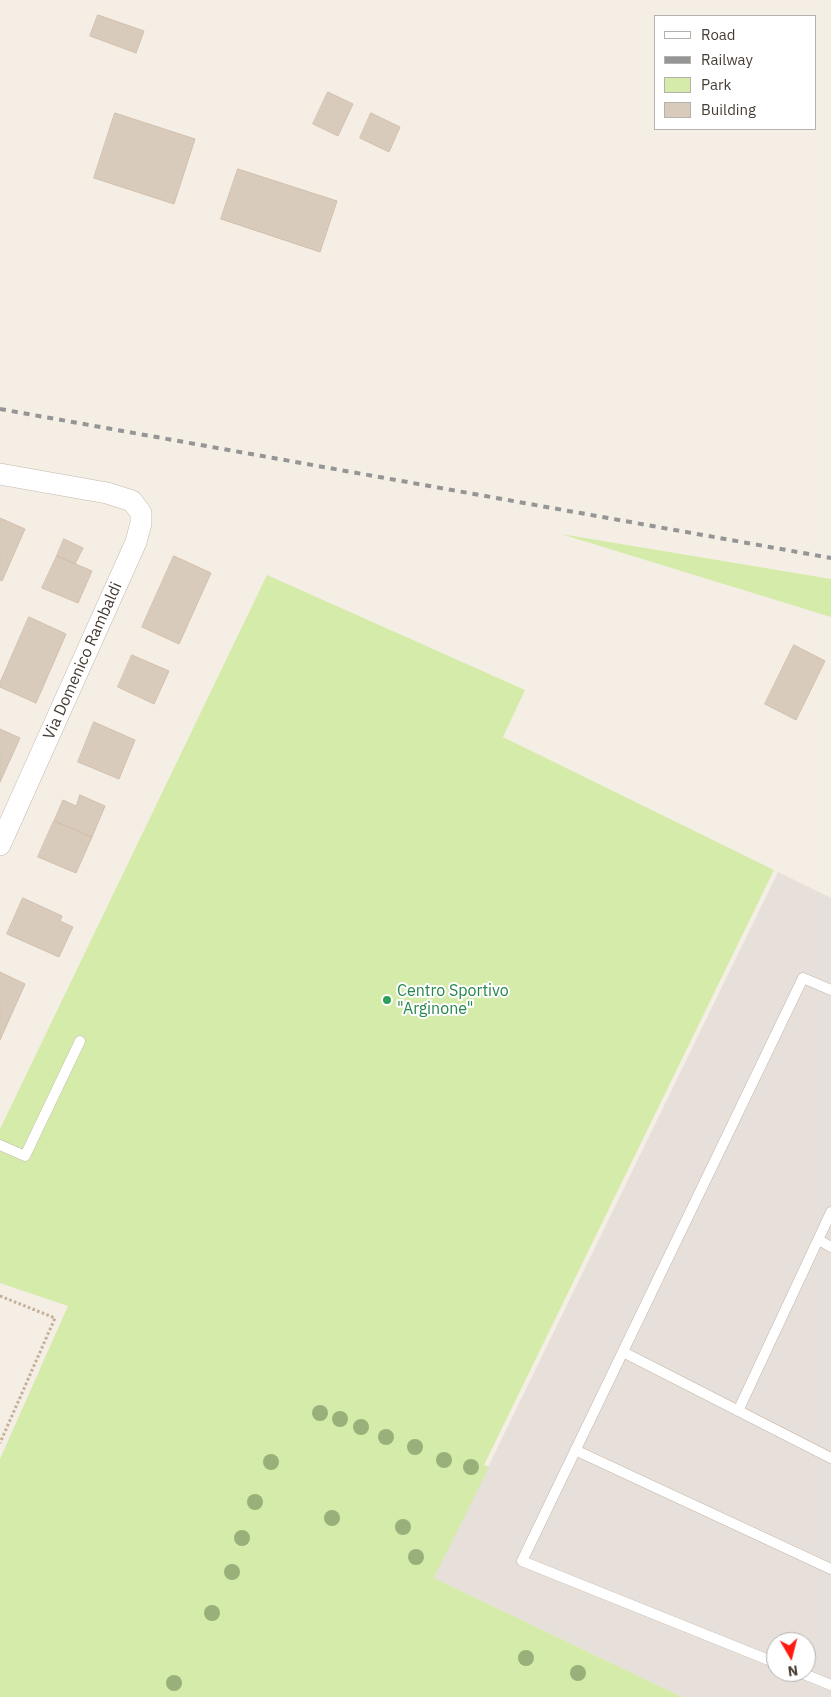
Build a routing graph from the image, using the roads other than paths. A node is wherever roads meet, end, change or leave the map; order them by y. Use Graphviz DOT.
graph roads {
  1 [pos="0,474"];
  2 [pos="0,845"];
  3 [pos="831,990"];
  4 [pos="80,1041"];
  5 [pos="0,1145"];
  6 [pos="831,1212"];
  7 [pos="819,1240"];
  8 [pos="831,1246"];
  9 [pos="623,1352"];
  10 [pos="738,1411"];
  11 [pos="575,1450"];
  12 [pos="831,1458"];
  13 [pos="831,1569"];
  14 [pos="766,1659"];
  15 [pos="816,1679"];
  16 [pos="831,1685"];
  1 -- 2 [label="street, Via Domenico Rambaldi"];
  3 -- 9 [label="lane"];
  4 -- 5 [label="lane"];
  6 -- 7 [label="lane"];
  7 -- 8 [label="lane"];
  7 -- 10 [label="lane"];
  9 -- 10 [label="lane"];
  9 -- 11 [label="lane"];
  10 -- 12 [label="lane"];
  11 -- 13 [label="lane"];
  11 -- 14 [label="lane"];
  15 -- 16 [label="lane"];
}
